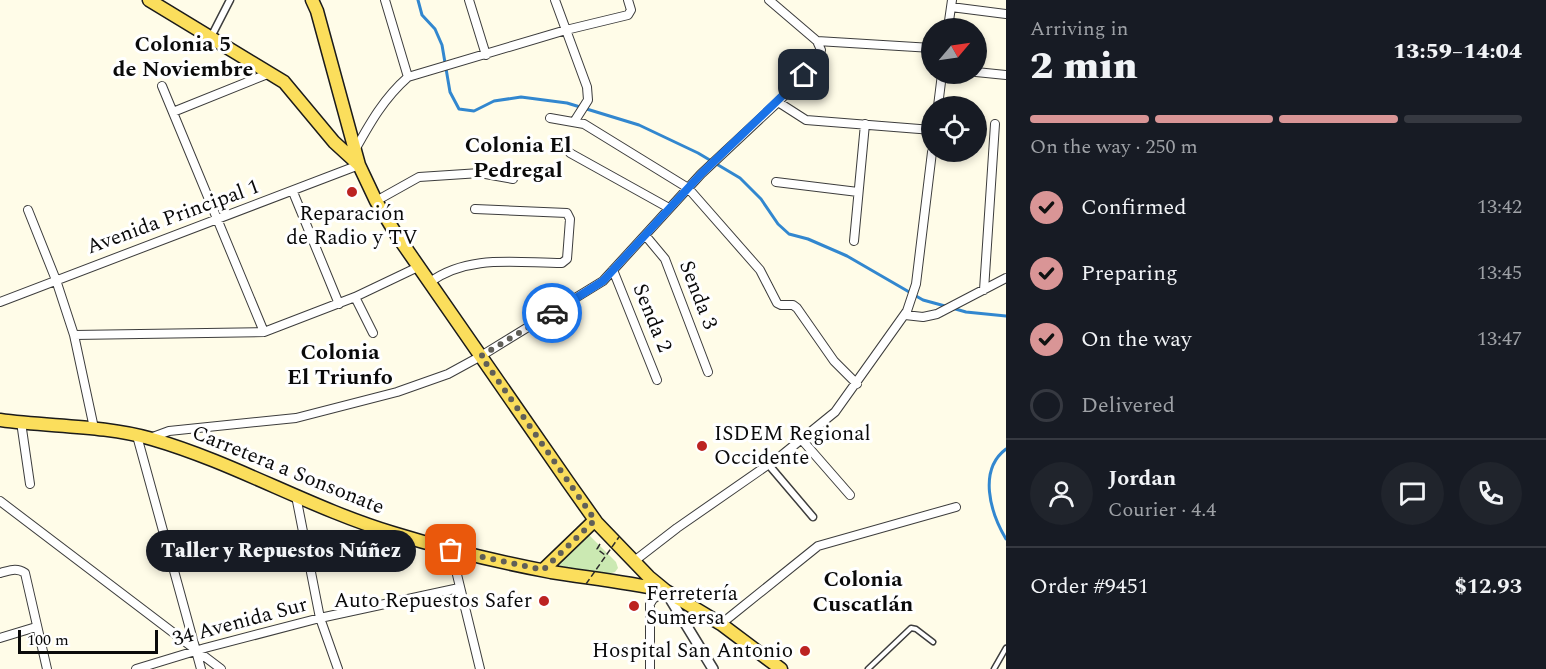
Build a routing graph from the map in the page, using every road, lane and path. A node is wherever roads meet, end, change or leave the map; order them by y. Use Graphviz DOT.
graph roads {
  1 [pos="149,0"];
  2 [pos="230,0"];
  3 [pos="312,0"];
  4 [pos="385,0"];
  5 [pos="470,0"];
  6 [pos="555,0"];
  7 [pos="628,0"];
  8 [pos="769,0"];
  9 [pos="951,4"];
  10 [pos="1006,14"];
  11 [pos="566,30"];
  12 [pos="211,37"];
  13 [pos="817,41"];
  14 [pos="921,47"];
  15 [pos="486,55"];
  16 [pos="270,73"];
  17 [pos="987,73"];
  18 [pos="1006,75"];
  19 [pos="408,77"];
  20 [pos="162,86"];
  21 [pos="778,102"];
  22 [pos="173,111"];
  23 [pos="550,118"];
  24 [pos="574,122"];
  25 [pos="864,124"];
  26 [pos="995,124"];
  27 [pos="921,129"];
  28 [pos="355,150"];
  29 [pos="570,153"];
  30 [pos="931,162"];
  31 [pos="359,165"];
  32 [pos="513,179"];
  33 [pos="776,182"];
  34 [pos="688,188"];
  35 [pos="293,192"];
  36 [pos="858,192"];
  37 [pos="376,201"];
  38 [pos="669,208"];
  39 [pos="475,209"];
  40 [pos="28,210"];
  41 [pos="217,220"];
  42 [pos="645,235"];
  43 [pos="854,241"];
  44 [pos="418,267"];
  45 [pos="613,270"];
  46 [pos="1006,278"];
  47 [pos="56,280"];
  48 [pos="430,282"];
  49 [pos="984,290"];
  50 [pos="355,297"];
  51 [pos="0,302"];
  52 [pos="339,304"];
  53 [pos="905,315"];
  54 [pos="264,332"];
  55 [pos="372,333"];
  56 [pos="74,335"];
  57 [pos="481,356"];
  58 [pos="708,372"];
  59 [pos="657,380"];
  60 [pos="856,384"];
  61 [pos="0,420"];
  62 [pos="21,422"];
  63 [pos="94,428"];
  64 [pos="143,437"];
  65 [pos="802,440"];
  66 [pos="768,464"];
  67 [pos="30,483"];
  68 [pos="850,495"];
  69 [pos="296,496"];
  70 [pos="0,501"];
  71 [pos="956,507"];
  72 [pos="813,517"];
  73 [pos="595,520"];
  74 [pos="619,537"];
  75 [pos="597,549"];
  76 [pos="451,550"];
  77 [pos="605,555"];
  78 [pos="633,562"];
  79 [pos="543,570"];
  80 [pos="0,573"];
  81 [pos="586,584"];
  82 [pos="459,588"];
  83 [pos="666,591"];
  84 [pos="320,618"];
  85 [pos="721,624"];
  86 [pos="36,627"];
  87 [pos="0,638"];
  88 [pos="933,642"];
  89 [pos="1006,648"];
  90 [pos="197,651"];
  91 [pos="46,669"];
  92 [pos="136,669"];
  93 [pos="201,669"];
  94 [pos="221,669"];
  95 [pos="338,669"];
  96 [pos="480,669"];
  97 [pos="650,669"];
  98 [pos="713,669"];
  99 [pos="780,669"];
  100 [pos="868,669"];
  101 [pos="994,669"];
  1 -- 12 [label="main road"];
  2 -- 12 [label="street"];
  3 -- 28 [label="main road"];
  4 -- 19 [label="street"];
  5 -- 15 [label="street"];
  6 -- 11 [label="street"];
  7 -- 11 [label="street"];
  8 -- 13 [label="street"];
  9 -- 10 [label="street"];
  11 -- 15 [label="street"];
  11 -- 24 [label="street"];
  12 -- 16 [label="main road"];
  13 -- 14 [label="street"];
  13 -- 21 [label="street"];
  15 -- 19 [label="street"];
  16 -- 22 [label="street"];
  16 -- 31 [label="main road"];
  17 -- 18 [label="street"];
  19 -- 28 [label="street"];
  20 -- 22 [label="street"];
  21 -- 25 [label="street"];
  21 -- 34 [label="street"];
  22 -- 41 [label="street"];
  23 -- 24 [label="street"];
  24 -- 34 [label="street"];
  25 -- 27 [label="street"];
  25 -- 36 [label="street"];
  26 -- 49 [label="street"];
  28 -- 31 [label="main road"];
  29 -- 38 [label="street"];
  30 -- 53 [label="street"];
  31 -- 35 [label="street, Avenida Principal 1"];
  31 -- 37 [label="main road"];
  32 -- 37 [label="street"];
  33 -- 36 [label="street"];
  34 -- 38 [label="street"];
  34 -- 60 [label="street"];
  35 -- 41 [label="street, Avenida Principal 1"];
  35 -- 52 [label="street"];
  36 -- 43 [label="street"];
  37 -- 44 [label="main road"];
  38 -- 42 [label="street"];
  39 -- 48 [label="street"];
  40 -- 47 [label="street"];
  41 -- 47 [label="street, Avenida Principal 1"];
  41 -- 54 [label="street"];
  42 -- 45 [label="street"];
  42 -- 58 [label="street, Senda 3"];
  44 -- 48 [label="main road"];
  44 -- 50 [label="street"];
  45 -- 57 [label="street"];
  45 -- 59 [label="street, Senda 2"];
  46 -- 49 [label="street"];
  47 -- 51 [label="street, Avenida Principal 1"];
  47 -- 56 [label="street"];
  48 -- 57 [label="main road"];
  49 -- 53 [label="street"];
  50 -- 52 [label="street"];
  50 -- 55 [label="street"];
  52 -- 54 [label="street"];
  53 -- 60 [label="street"];
  54 -- 56 [label="street"];
  56 -- 63 [label="street"];
  57 -- 64 [label="street"];
  57 -- 73 [label="main road"];
  60 -- 65 [label="street"];
  61 -- 62 [label="main road, Carretera a Sonsonate"];
  62 -- 63 [label="main road, Carretera a Sonsonate"];
  62 -- 67 [label="street"];
  63 -- 64 [label="main road, Carretera a Sonsonate"];
  64 -- 69 [label="main road, Carretera a Sonsonate"];
  64 -- 90 [label="street"];
  65 -- 66 [label="street"];
  65 -- 68 [label="street"];
  66 -- 72 [label="street"];
  66 -- 78 [label="street"];
  69 -- 76 [label="main road, Carretera a Sonsonate"];
  69 -- 84 [label="street"];
  70 -- 90 [label="street"];
  71 -- 85 [label="street"];
  73 -- 78 [label="main road"];
  73 -- 79 [label="main road"];
  74 -- 77 [label="path, bridge"];
  75 -- 77 [label="path"];
  76 -- 79 [label="main road, Carretera a Sonsonate"];
  76 -- 82 [label="street"];
  77 -- 81 [label="path, bridge"];
  78 -- 83 [label="main road"];
  79 -- 83 [label="main road, Carretera a Sonsonate"];
  80 -- 86 [label="street"];
  82 -- 84 [label="street, 34 Avenida Sur"];
  82 -- 96 [label="street"];
  83 -- 85 [label="main road"];
  83 -- 97 [label="street"];
  83 -- 98 [label="street"];
  84 -- 90 [label="street, 34 Avenida Sur"];
  84 -- 95 [label="street"];
  85 -- 99 [label="main road"];
  86 -- 87 [label="street"];
  86 -- 91 [label="street"];
  88 -- 100 [label="lane"];
  89 -- 101 [label="lane"];
  90 -- 92 [label="street, 34 Avenida Sur"];
  90 -- 93 [label="street"];
  90 -- 94 [label="street"];
}
